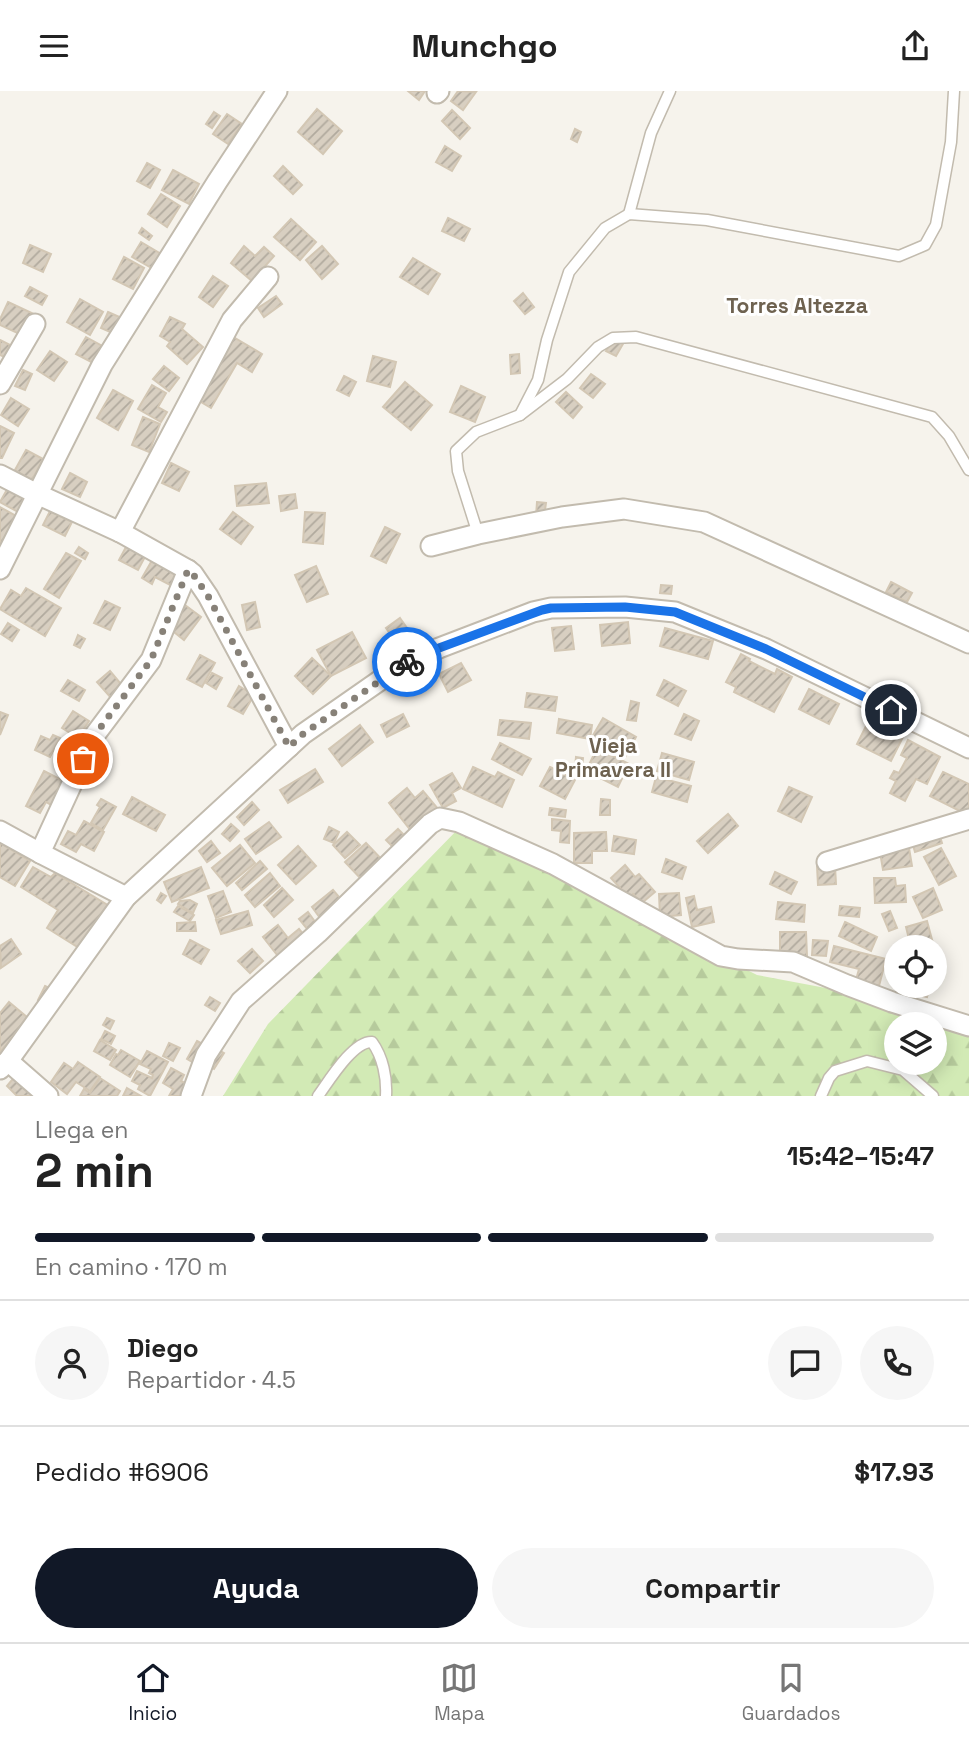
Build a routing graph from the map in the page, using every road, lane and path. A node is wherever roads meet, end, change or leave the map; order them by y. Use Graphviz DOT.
graph roads {
  1 [pos="278,91"];
  2 [pos="670,91"];
  3 [pos="954,91"];
  4 [pos="629,214"];
  5 [pos="268,277"];
  6 [pos="35,324"];
  7 [pos="0,384"];
  8 [pos="520,415"];
  9 [pos="969,470"];
  10 [pos="0,475"];
  11 [pos="37,494"];
  12 [pos="120,532"];
  13 [pos="478,534"];
  14 [pos="431,546"];
  15 [pos="0,569"];
  16 [pos="188,570"];
  17 [pos="969,643"];
  18 [pos="289,747"];
  19 [pos="969,748"];
  20 [pos="969,819"];
  21 [pos="0,831"];
  22 [pos="40,853"];
  23 [pos="827,862"];
  24 [pos="126,897"];
  25 [pos="969,1026"];
  26 [pos="4,1065"];
  27 [pos="48,1096"];
  28 [pos="191,1096"];
  29 [pos="318,1096"];
  30 [pos="386,1096"];
  31 [pos="821,1096"];
  32 [pos="933,1096"];
  1 -- 11 [label="street"];
  2 -- 4 [label="lane"];
  3 -- 4 [label="lane"];
  4 -- 8 [label="lane"];
  5 -- 12 [label="street"];
  6 -- 7 [label="street"];
  8 -- 9 [label="lane"];
  8 -- 13 [label="lane"];
  10 -- 11 [label="street"];
  11 -- 12 [label="street"];
  11 -- 15 [label="street"];
  12 -- 16 [label="street"];
  13 -- 14 [label="street"];
  13 -- 17 [label="street"];
  16 -- 18 [label="street"];
  16 -- 22 [label="street"];
  18 -- 19 [label="street"];
  18 -- 24 [label="street"];
  20 -- 23 [label="street"];
  21 -- 22 [label="street"];
  22 -- 24 [label="street"];
  24 -- 26 [label="street"];
  25 -- 28 [label="street"];
  26 -- 27 [label="street"];
  29 -- 30 [label="lane"];
  31 -- 32 [label="lane"];
}
